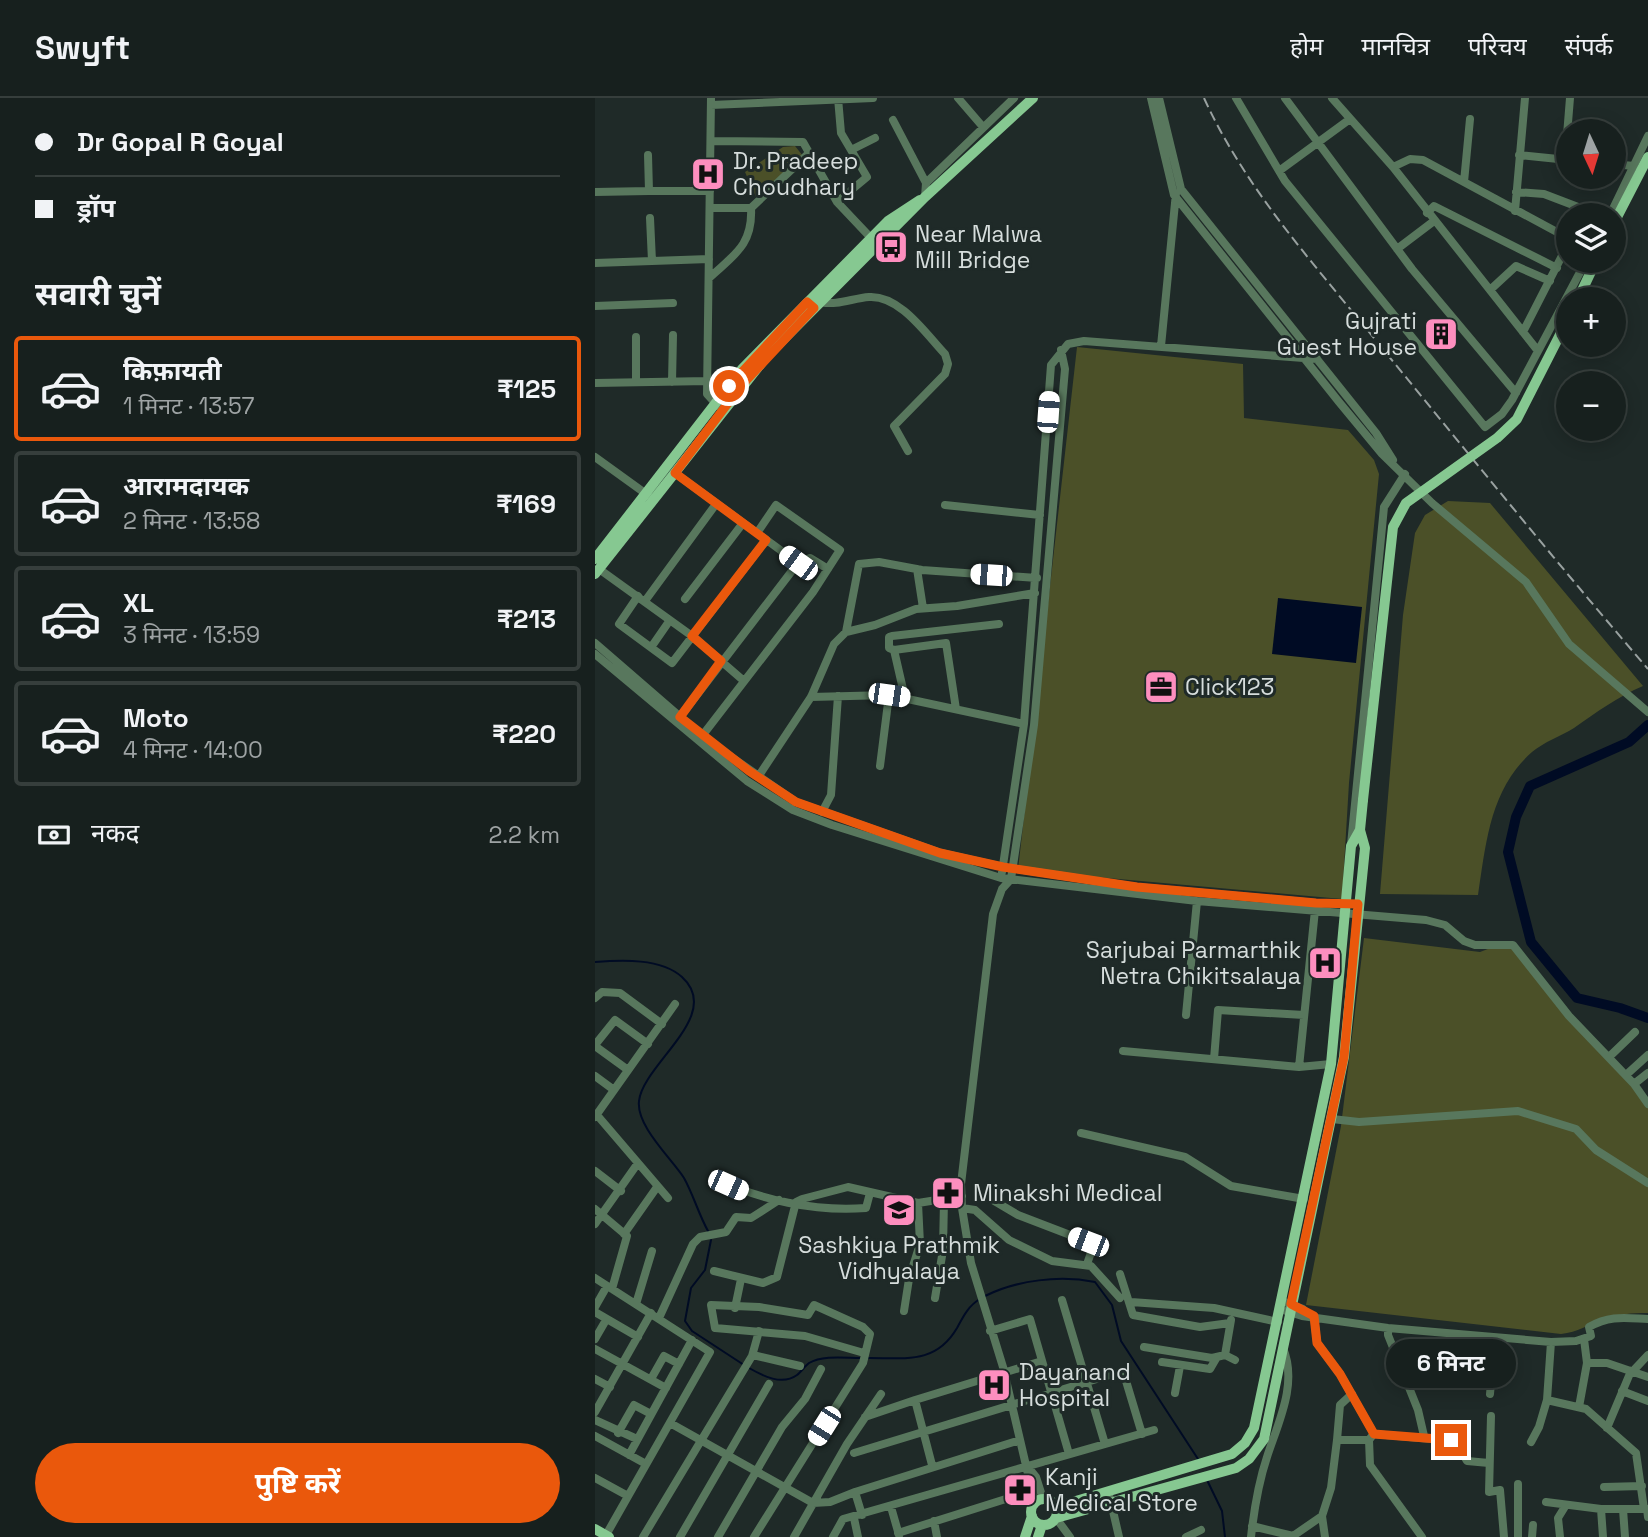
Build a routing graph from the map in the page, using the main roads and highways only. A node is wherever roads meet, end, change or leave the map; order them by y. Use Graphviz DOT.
graph roads {
  1 [pos="1033,98"];
  2 [pos="1648,157"];
  3 [pos="925,197"];
  4 [pos="1622,203"];
  5 [pos="814,304"];
  6 [pos="1556,343"];
  7 [pos="719,407"];
  8 [pos="650,496"];
  9 [pos="596,567"];
  10 [pos="1360,830"];
  11 [pos="1286,1307"];
  12 [pos="1110,1497"];
  13 [pos="1056,1512"];
  14 [pos="1032,1516"];
  15 [pos="1042,1525"];
  16 [pos="595,1529"];
  17 [pos="608,1536"];
  18 [pos="1025,1537"];
  19 [pos="1038,1537"];
  1 -- 3 [label="main road"];
  2 -- 4 [label="main road"];
  3 -- 5 [label="main road"];
  3 -- 5 [label="main road"];
  5 -- 7 [label="main road"];
  6 -- 10 [label="main road, bridge"];
  7 -- 8 [label="main road"];
  7 -- 8 [label="main road"];
  8 -- 9 [label="main road"];
  10 -- 11 [label="main road"];
  10 -- 11 [label="main road"];
  11 -- 12 [label="main road"];
  11 -- 12 [label="main road"];
  12 -- 13 [label="main road"];
  13 -- 14 [label="main road"];
  13 -- 15 [label="main road"];
  14 -- 15 [label="main road"];
  14 -- 18 [label="main road"];
  15 -- 19 [label="main road"];
  16 -- 17 [label="main road"];
}
